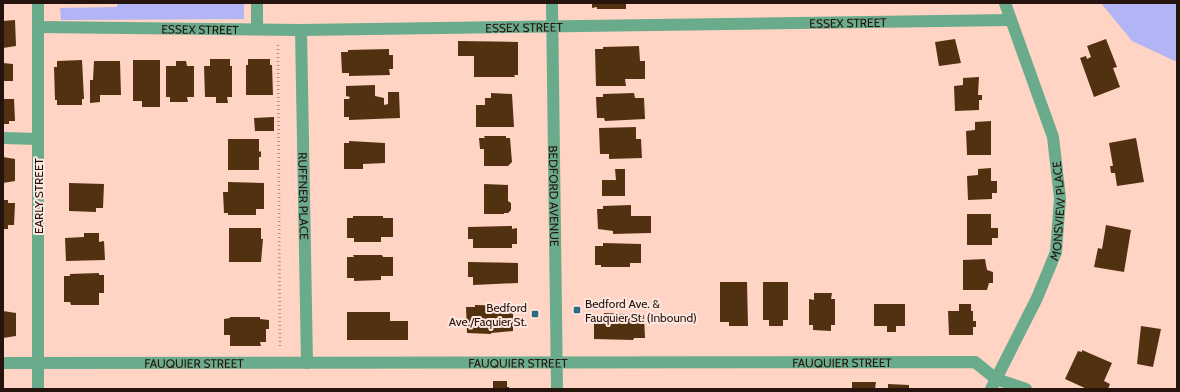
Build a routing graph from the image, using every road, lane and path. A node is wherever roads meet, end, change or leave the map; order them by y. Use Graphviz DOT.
graph roads {
  1 [pos="38,3"];
  2 [pos="257,3"];
  3 [pos="552,3"];
  4 [pos="1005,3"];
  5 [pos="1011,20"];
  6 [pos="552,26"];
  7 [pos="38,27"];
  8 [pos="257,28"];
  9 [pos="300,30"];
  10 [pos="278,39"];
  11 [pos="3,138"];
  12 [pos="38,139"];
  13 [pos="38,362"];
  14 [pos="280,362"];
  15 [pos="3,363"];
  16 [pos="307,363"];
  17 [pos="557,363"];
  18 [pos="993,384"];
  19 [pos="38,389"];
  20 [pos="557,389"];
  21 [pos="1026,389"];
  1 -- 7 [label="street, EARLY STREET"];
  2 -- 8 [label="street"];
  3 -- 6 [label="street, BEDFORD AVENUE"];
  4 -- 5 [label="street, MONSVIEW PLACE"];
  5 -- 6 [label="street, ESSEX STREET"];
  5 -- 18 [label="street, MONSVIEW PLACE"];
  6 -- 9 [label="street, ESSEX STREET"];
  6 -- 17 [label="street, BEDFORD AVENUE"];
  7 -- 8 [label="street, ESSEX STREET"];
  7 -- 12 [label="street, EARLY STREET"];
  8 -- 9 [label="street, ESSEX STREET"];
  9 -- 16 [label="street, RUFFNER PLACE"];
  10 -- 14 [label="path"];
  11 -- 12 [label="street"];
  12 -- 13 [label="street, EARLY STREET"];
  13 -- 14 [label="street, FAUQUIER STREET"];
  13 -- 15 [label="street, FAUQUIER STREET"];
  13 -- 19 [label="street, EARLY STREET"];
  14 -- 16 [label="street, FAUQUIER STREET"];
  16 -- 17 [label="street, FAUQUIER STREET"];
  17 -- 18 [label="street, FAUQUIER STREET"];
  17 -- 20 [label="street, BEDFORD AVENUE"];
  18 -- 21 [label="street, FAUQUIER STREET"];
}
